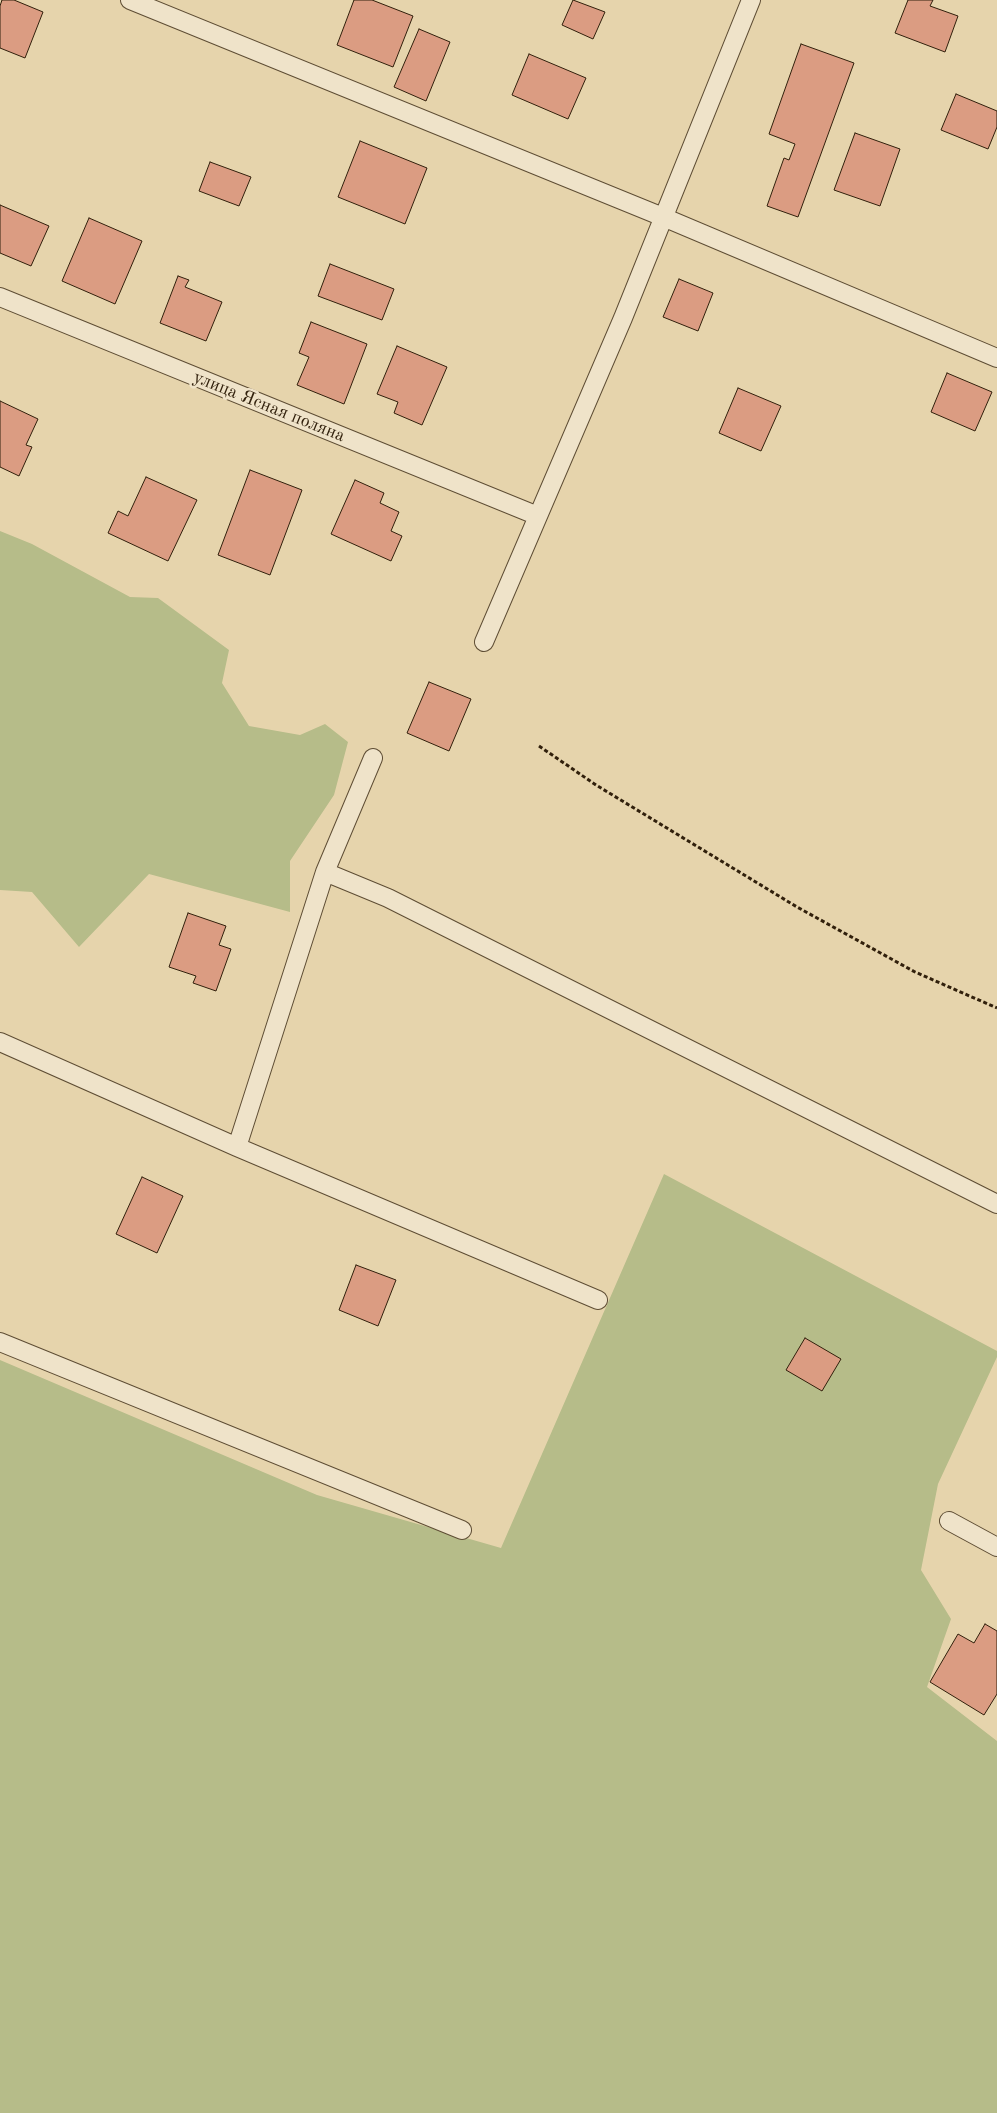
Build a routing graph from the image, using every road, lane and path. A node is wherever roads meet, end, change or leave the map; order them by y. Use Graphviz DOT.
graph roads {
  1 [pos="130,0"];
  2 [pos="751,0"];
  3 [pos="663,217"];
  4 [pos="0,298"];
  5 [pos="997,358"];
  6 [pos="538,516"];
  7 [pos="484,642"];
  8 [pos="539,746"];
  9 [pos="373,758"];
  10 [pos="325,872"];
  11 [pos="997,1008"];
  12 [pos="0,1042"];
  13 [pos="237,1147"];
  14 [pos="997,1204"];
  15 [pos="598,1300"];
  16 [pos="0,1342"];
  17 [pos="949,1521"];
  18 [pos="462,1530"];
  19 [pos="997,1547"];
  1 -- 3 [label="lane"];
  2 -- 3 [label="lane"];
  3 -- 5 [label="lane"];
  3 -- 6 [label="lane"];
  4 -- 6 [label="lane, улица Ясная поляна"];
  6 -- 7 [label="lane"];
  8 -- 11 [label="path"];
  9 -- 10 [label="lane"];
  10 -- 13 [label="lane"];
  10 -- 14 [label="lane"];
  12 -- 13 [label="lane"];
  13 -- 15 [label="lane"];
  16 -- 18 [label="lane"];
  17 -- 19 [label="lane"];
}
